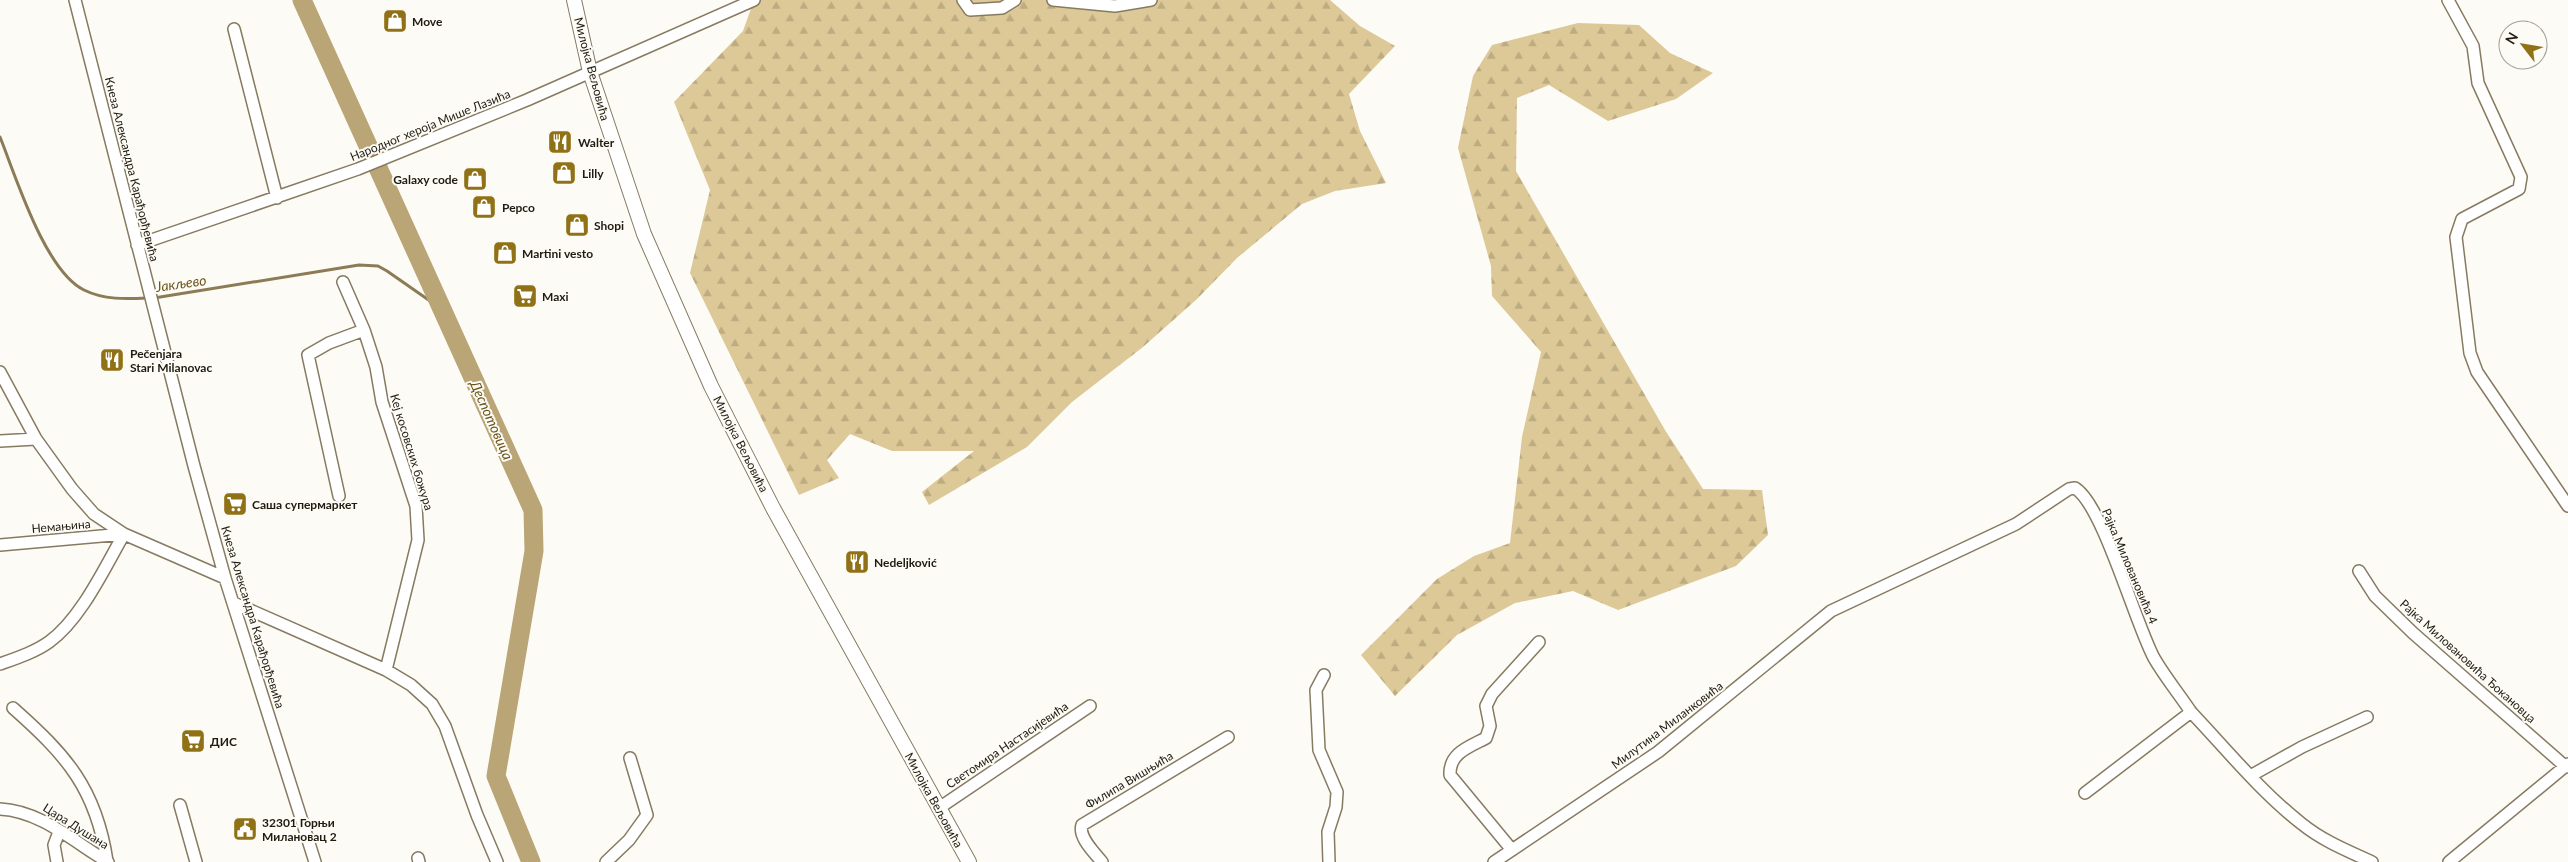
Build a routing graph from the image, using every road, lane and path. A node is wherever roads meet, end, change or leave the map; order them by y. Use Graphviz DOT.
graph roads {
  1 [pos="76,0"];
  2 [pos="574,0"];
  3 [pos="754,0"];
  4 [pos="963,0"];
  5 [pos="1015,0"];
  6 [pos="1053,0"];
  7 [pos="1151,0"];
  8 [pos="2448,0"];
  9 [pos="234,29"];
  10 [pos="590,72"];
  11 [pos="277,198"];
  12 [pos="137,245"];
  13 [pos="344,282"];
  14 [pos="364,330"];
  15 [pos="0,372"];
  16 [pos="36,439"];
  17 [pos="0,441"];
  18 [pos="339,496"];
  19 [pos="2568,506"];
  20 [pos="124,534"];
  21 [pos="0,546"];
  22 [pos="2359,570"];
  23 [pos="225,578"];
  24 [pos="234,603"];
  25 [pos="1831,611"];
  26 [pos="1540,642"];
  27 [pos="0,664"];
  28 [pos="386,670"];
  29 [pos="1324,675"];
  30 [pos="1090,706"];
  31 [pos="13,708"];
  32 [pos="2191,712"];
  33 [pos="2367,717"];
  34 [pos="1228,737"];
  35 [pos="630,758"];
  36 [pos="2567,765"];
  37 [pos="2252,775"];
  38 [pos="2085,793"];
  39 [pos="180,805"];
  40 [pos="939,808"];
  41 [pos="0,809"];
  42 [pos="59,832"];
  43 [pos="1512,850"];
  44 [pos="58,862"];
  45 [pos="107,862"];
  46 [pos="196,862"];
  47 [pos="315,862"];
  48 [pos="497,862"];
  49 [pos="606,862"];
  50 [pos="969,862"];
  51 [pos="1102,862"];
  52 [pos="1329,862"];
  53 [pos="1494,862"];
  54 [pos="2372,862"];
  55 [pos="2449,862"];
  1 -- 12 [label="street, Кнеза Александра Карађорђевића"];
  2 -- 10 [label="main road, Милојка Вељовића"];
  3 -- 10 [label="street, Народног хероја Мише Лазића"];
  4 -- 5 [label="street"];
  6 -- 7 [label="street"];
  8 -- 19 [label="street"];
  9 -- 11 [label="street"];
  10 -- 11 [label="street, Народног хероја Мише Лазића"];
  10 -- 40 [label="main road, Милојка Вељовића"];
  11 -- 12 [label="street, Народног хероја Мише Лазића"];
  12 -- 23 [label="street, Кнеза Александра Карађорђевића"];
  13 -- 14 [label="street"];
  14 -- 18 [label="street"];
  14 -- 28 [label="street, Кеј косовских божура"];
  15 -- 16 [label="street"];
  16 -- 17 [label="street"];
  16 -- 20 [label="street"];
  20 -- 21 [label="street, Немањина"];
  20 -- 23 [label="street"];
  20 -- 27 [label="street"];
  22 -- 36 [label="street, Рајка Миловановића Ђокановца"];
  23 -- 24 [label="street, Кнеза Александра Карађорђевића"];
  24 -- 28 [label="street"];
  24 -- 47 [label="street, Кнеза Александра Карађорђевића"];
  25 -- 32 [label="street, Рајка Миловановића 4"];
  25 -- 43 [label="street, Милутина Миланковића"];
  26 -- 43 [label="street"];
  28 -- 48 [label="street"];
  29 -- 52 [label="street"];
  30 -- 40 [label="street, Светомира Настасијевића"];
  31 -- 45 [label="street"];
  32 -- 37 [label="street, Рајка Миловановића 4"];
  32 -- 38 [label="street"];
  33 -- 37 [label="street"];
  34 -- 51 [label="street, Филипа Вишњића"];
  35 -- 49 [label="street"];
  36 -- 55 [label="street, Рајка Миловановића Ђокановца"];
  37 -- 54 [label="street, Рајка Миловановића 4"];
  39 -- 46 [label="street"];
  40 -- 50 [label="main road, Милојка Вељовића"];
  41 -- 42 [label="street, Цара Душана"];
  42 -- 44 [label="street"];
  42 -- 45 [label="street, Цара Душана"];
  43 -- 53 [label="street, Милутина Миланковића"];
}
